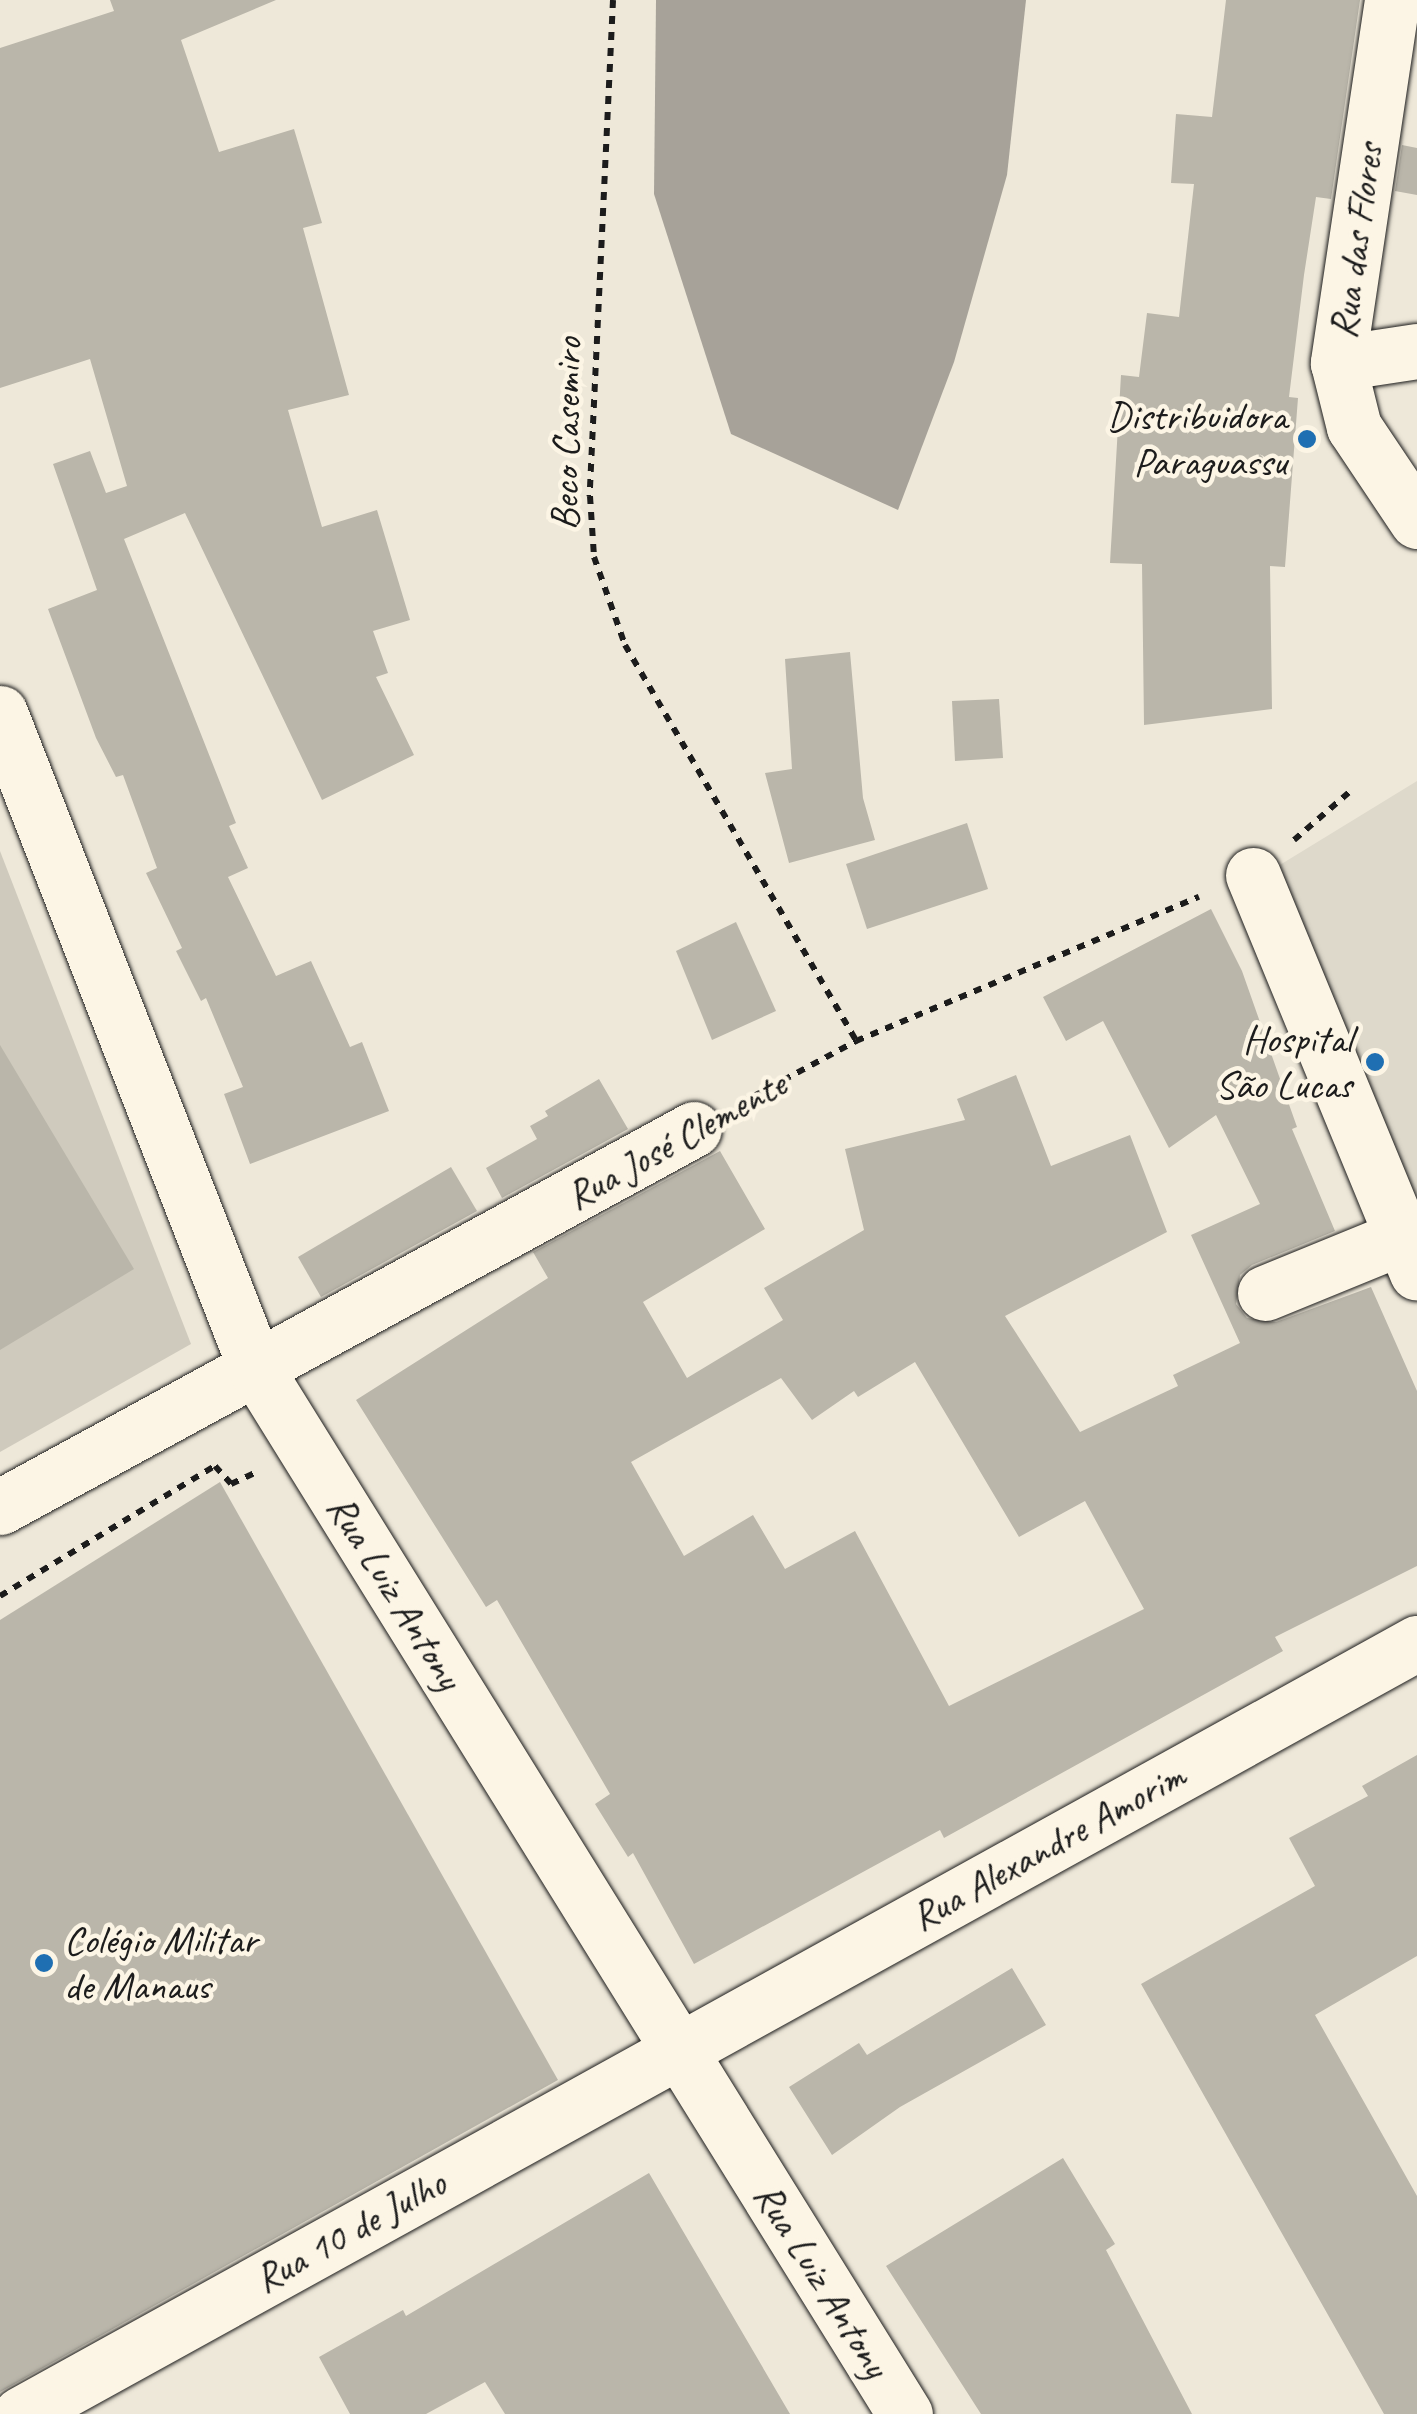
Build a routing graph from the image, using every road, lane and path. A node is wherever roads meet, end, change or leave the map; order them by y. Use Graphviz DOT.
graph roads {
  1 [pos="613,0"];
  2 [pos="1392,0"];
  3 [pos="1417,351"];
  4 [pos="1338,363"];
  5 [pos="1417,521"];
  6 [pos="0,713"];
  7 [pos="1354,788"];
  8 [pos="1253,875"];
  9 [pos="856,1042"];
  10 [pos="694,1129"];
  11 [pos="1409,1256"];
  12 [pos="1265,1293"];
  13 [pos="256,1370"];
  14 [pos="306,1450"];
  15 [pos="0,1507"];
  16 [pos="0,1596"];
  17 [pos="1417,1643"];
  18 [pos="679,2049"];
  19 [pos="21,2414"];
  20 [pos="905,2414"];
  1 -- 9 [label="path, Beco Casemiro"];
  2 -- 4 [label="street, Rua das Flores"];
  3 -- 4 [label="street"];
  4 -- 5 [label="street, Rua das Flores"];
  6 -- 13 [label="street, Rua Luiz Antony"];
  7 -- 8 [label="path, Rua José Clemente"];
  8 -- 9 [label="path, Rua José Clemente"];
  8 -- 11 [label="street"];
  9 -- 10 [label="path, Rua José Clemente"];
  10 -- 13 [label="street, Rua José Clemente"];
  11 -- 12 [label="street"];
  13 -- 14 [label="street, Rua Luiz Antony"];
  13 -- 15 [label="street, Rua José Clemente"];
  14 -- 16 [label="path"];
  14 -- 18 [label="street, Rua Luiz Antony"];
  17 -- 18 [label="street, Rua Alexandre Amorim"];
  18 -- 19 [label="street, Rua 10 de Julho"];
  18 -- 20 [label="street, Rua Luiz Antony"];
}
